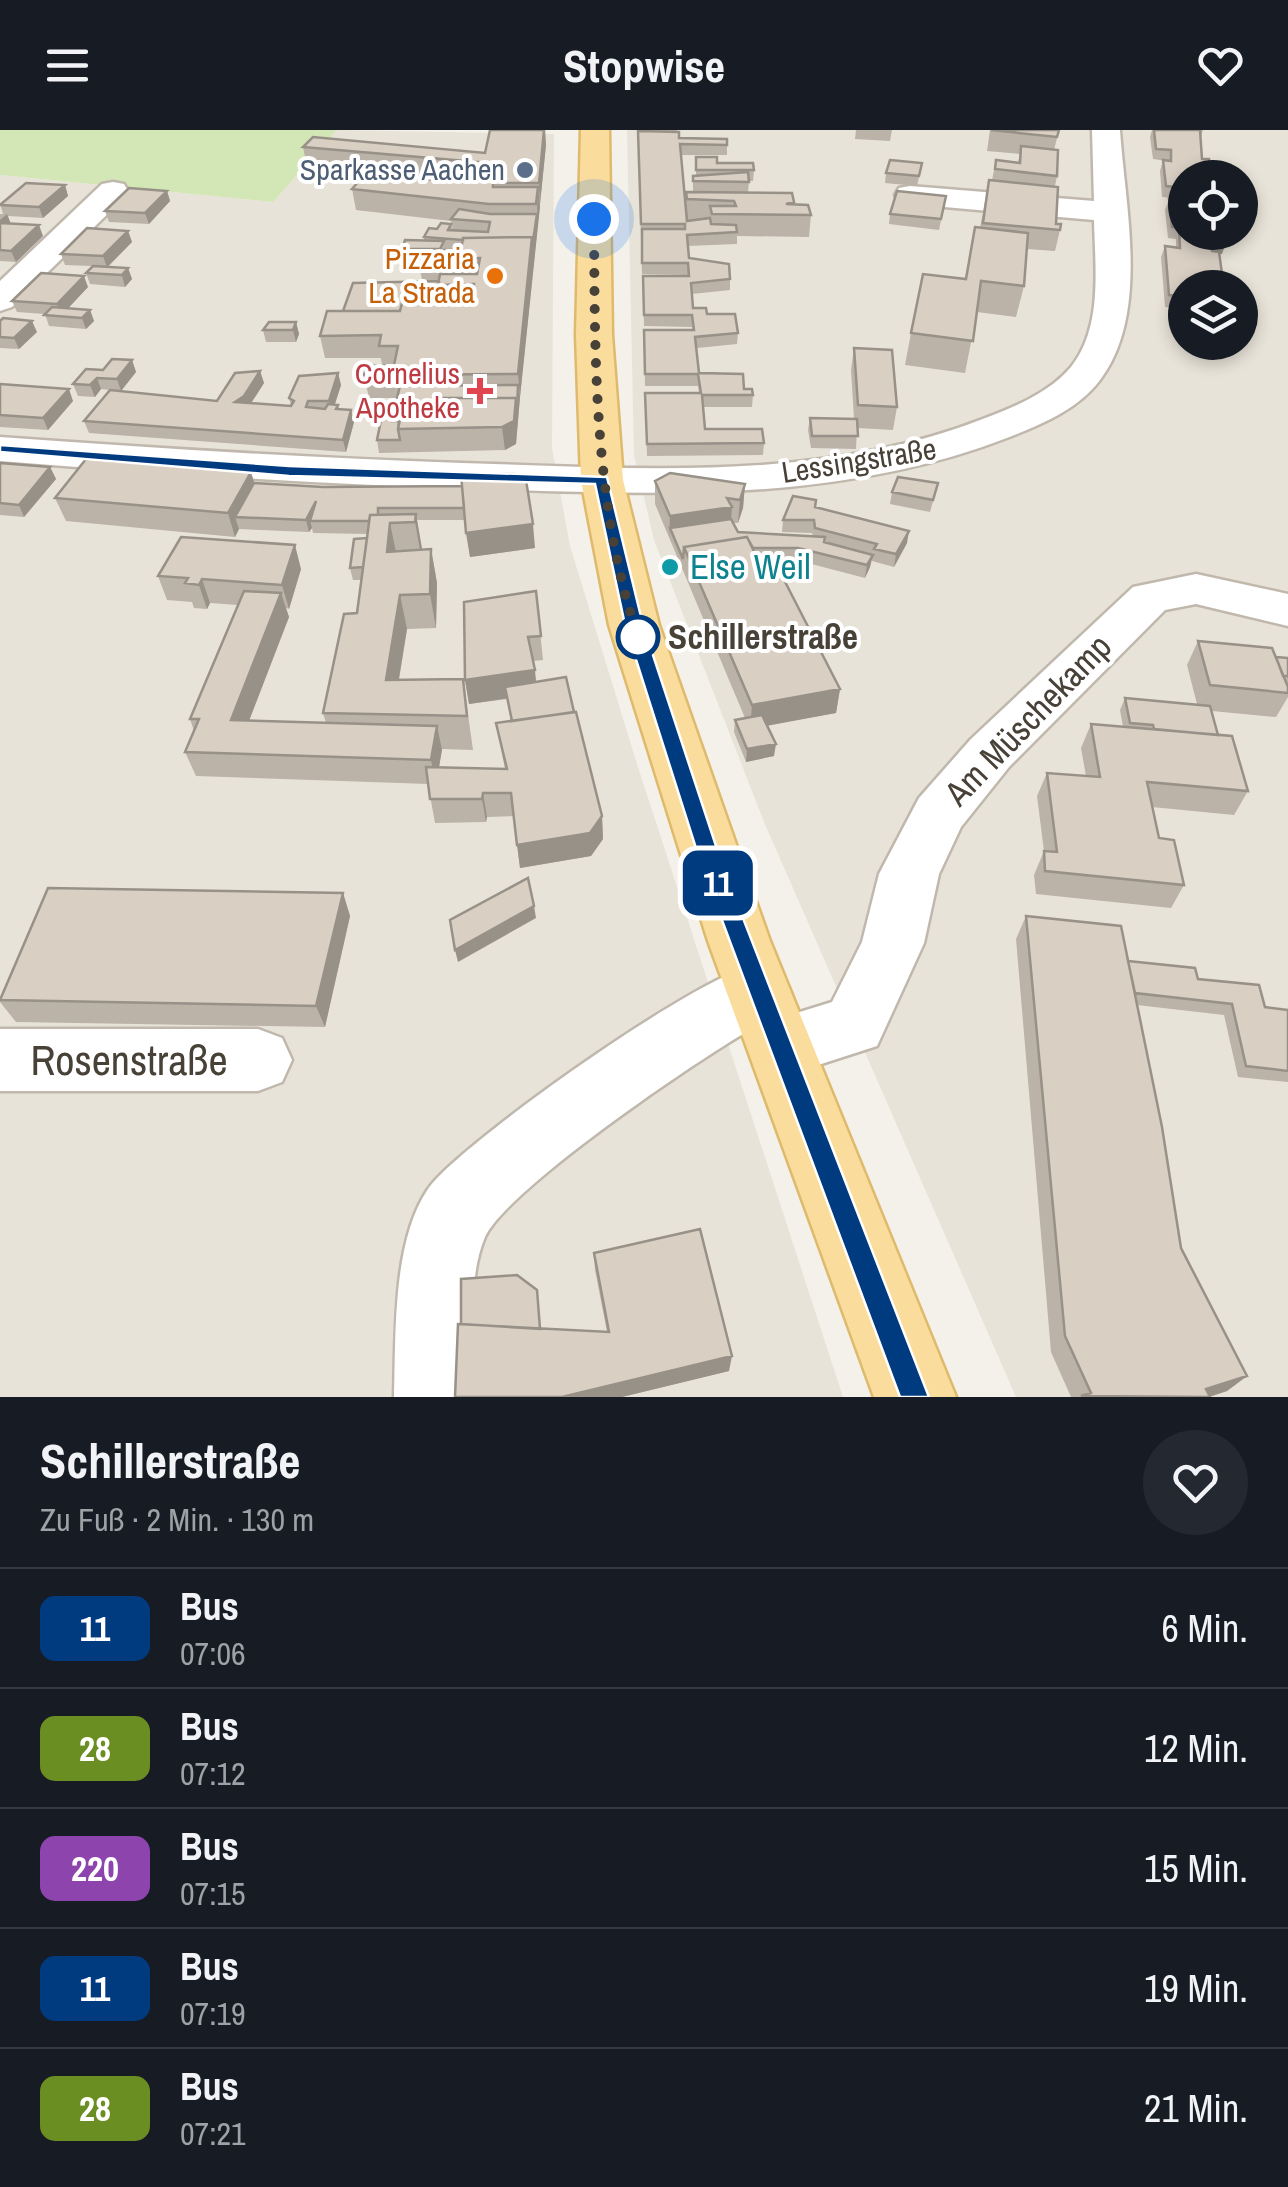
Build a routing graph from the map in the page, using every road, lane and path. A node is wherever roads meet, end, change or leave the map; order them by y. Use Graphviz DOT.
graph roads {
  1 [pos="594,130"];
  2 [pos="1106,130"];
  3 [pos="114,191"];
  4 [pos="910,195"];
  5 [pos="1110,212"];
  6 [pos="0,300"];
  7 [pos="0,449"];
  8 [pos="602,480"];
  9 [pos="1288,610"];
  10 [pos="769,1020"];
  11 [pos="0,1060"];
  12 [pos="258,1060"];
  13 [pos="435,1397"];
  14 [pos="915,1397"];
  1 -- 8 [label="main road"];
  2 -- 5 [label="street, Lessingstraße"];
  3 -- 6 [label="street"];
  4 -- 5 [label="street"];
  5 -- 8 [label="street, Lessingstraße"];
  7 -- 8 [label="street"];
  8 -- 10 [label="main road"];
  9 -- 10 [label="street, Am Müschekamp"];
  10 -- 13 [label="street"];
  10 -- 14 [label="main road"];
  11 -- 12 [label="street, Rosenstraße"];
}
